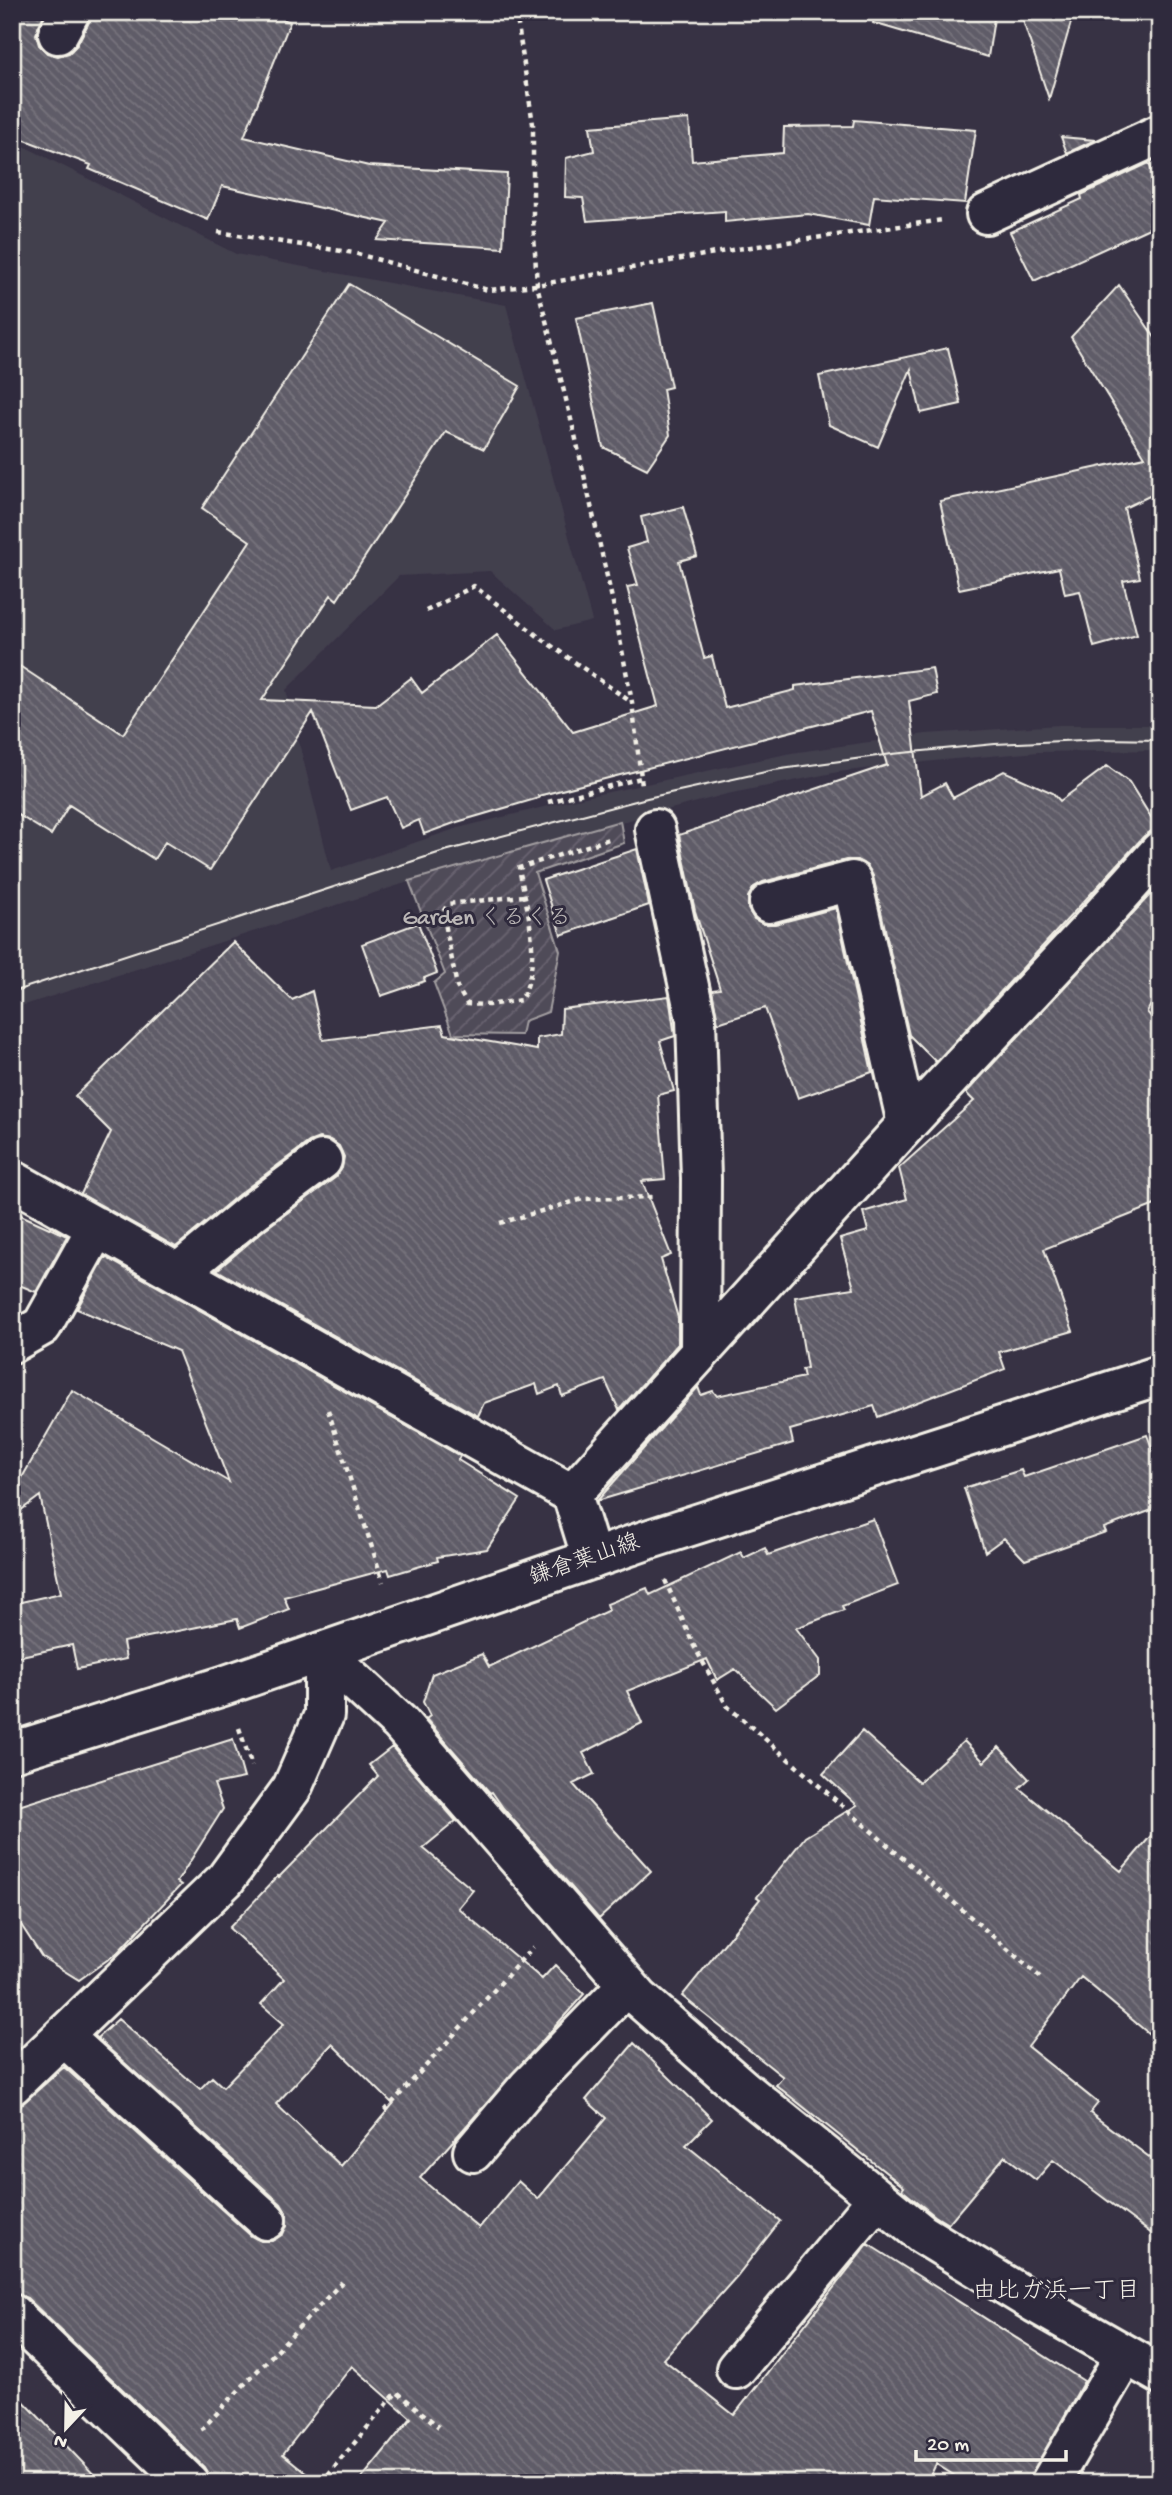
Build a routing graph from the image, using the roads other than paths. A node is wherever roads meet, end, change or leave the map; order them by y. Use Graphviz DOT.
graph roads {
  1 [pos="1160,134"];
  2 [pos="986,214"];
  3 [pos="639,832"];
  4 [pos="1160,851"];
  5 [pos="769,903"];
  6 [pos="907,1124"];
  7 [pos="322,1160"];
  8 [pos="12,1180"];
  9 [pos="97,1227"];
  10 [pos="178,1273"];
  11 [pos="12,1343"];
  12 [pos="700,1352"];
  13 [pos="1158,1380"];
  14 [pos="572,1494"];
  15 [pos="592,1559"];
  16 [pos="324,1653"];
  17 [pos="12,1752"];
  18 [pos="627,1985"];
  19 [pos="64,2037"];
  20 [pos="12,2085"];
  21 [pos="473,2152"];
  22 [pos="877,2199"];
  23 [pos="266,2220"];
  24 [pos="12,2314"];
  25 [pos="1125,2355"];
  26 [pos="736,2369"];
  27 [pos="1160,2374"];
  28 [pos="179,2473"];
  29 [pos="1050,2483"];
  1 -- 2 [label="street"];
  3 -- 12 [label="street"];
  4 -- 6 [label="street"];
  5 -- 6 [label="street"];
  6 -- 12 [label="street"];
  7 -- 10 [label="street"];
  8 -- 9 [label="street"];
  9 -- 10 [label="street"];
  9 -- 11 [label="street"];
  10 -- 14 [label="street"];
  12 -- 14 [label="street"];
  13 -- 15 [label="street, 鎌倉葉山線"];
  14 -- 15 [label="street"];
  15 -- 16 [label="street, 鎌倉葉山線"];
  16 -- 17 [label="street, 鎌倉葉山線"];
  16 -- 18 [label="street"];
  16 -- 19 [label="street"];
  18 -- 21 [label="street"];
  18 -- 22 [label="street"];
  19 -- 20 [label="street"];
  19 -- 23 [label="street"];
  22 -- 25 [label="street"];
  22 -- 26 [label="street"];
  24 -- 28 [label="street"];
  25 -- 27 [label="street"];
  25 -- 29 [label="street"];
}
